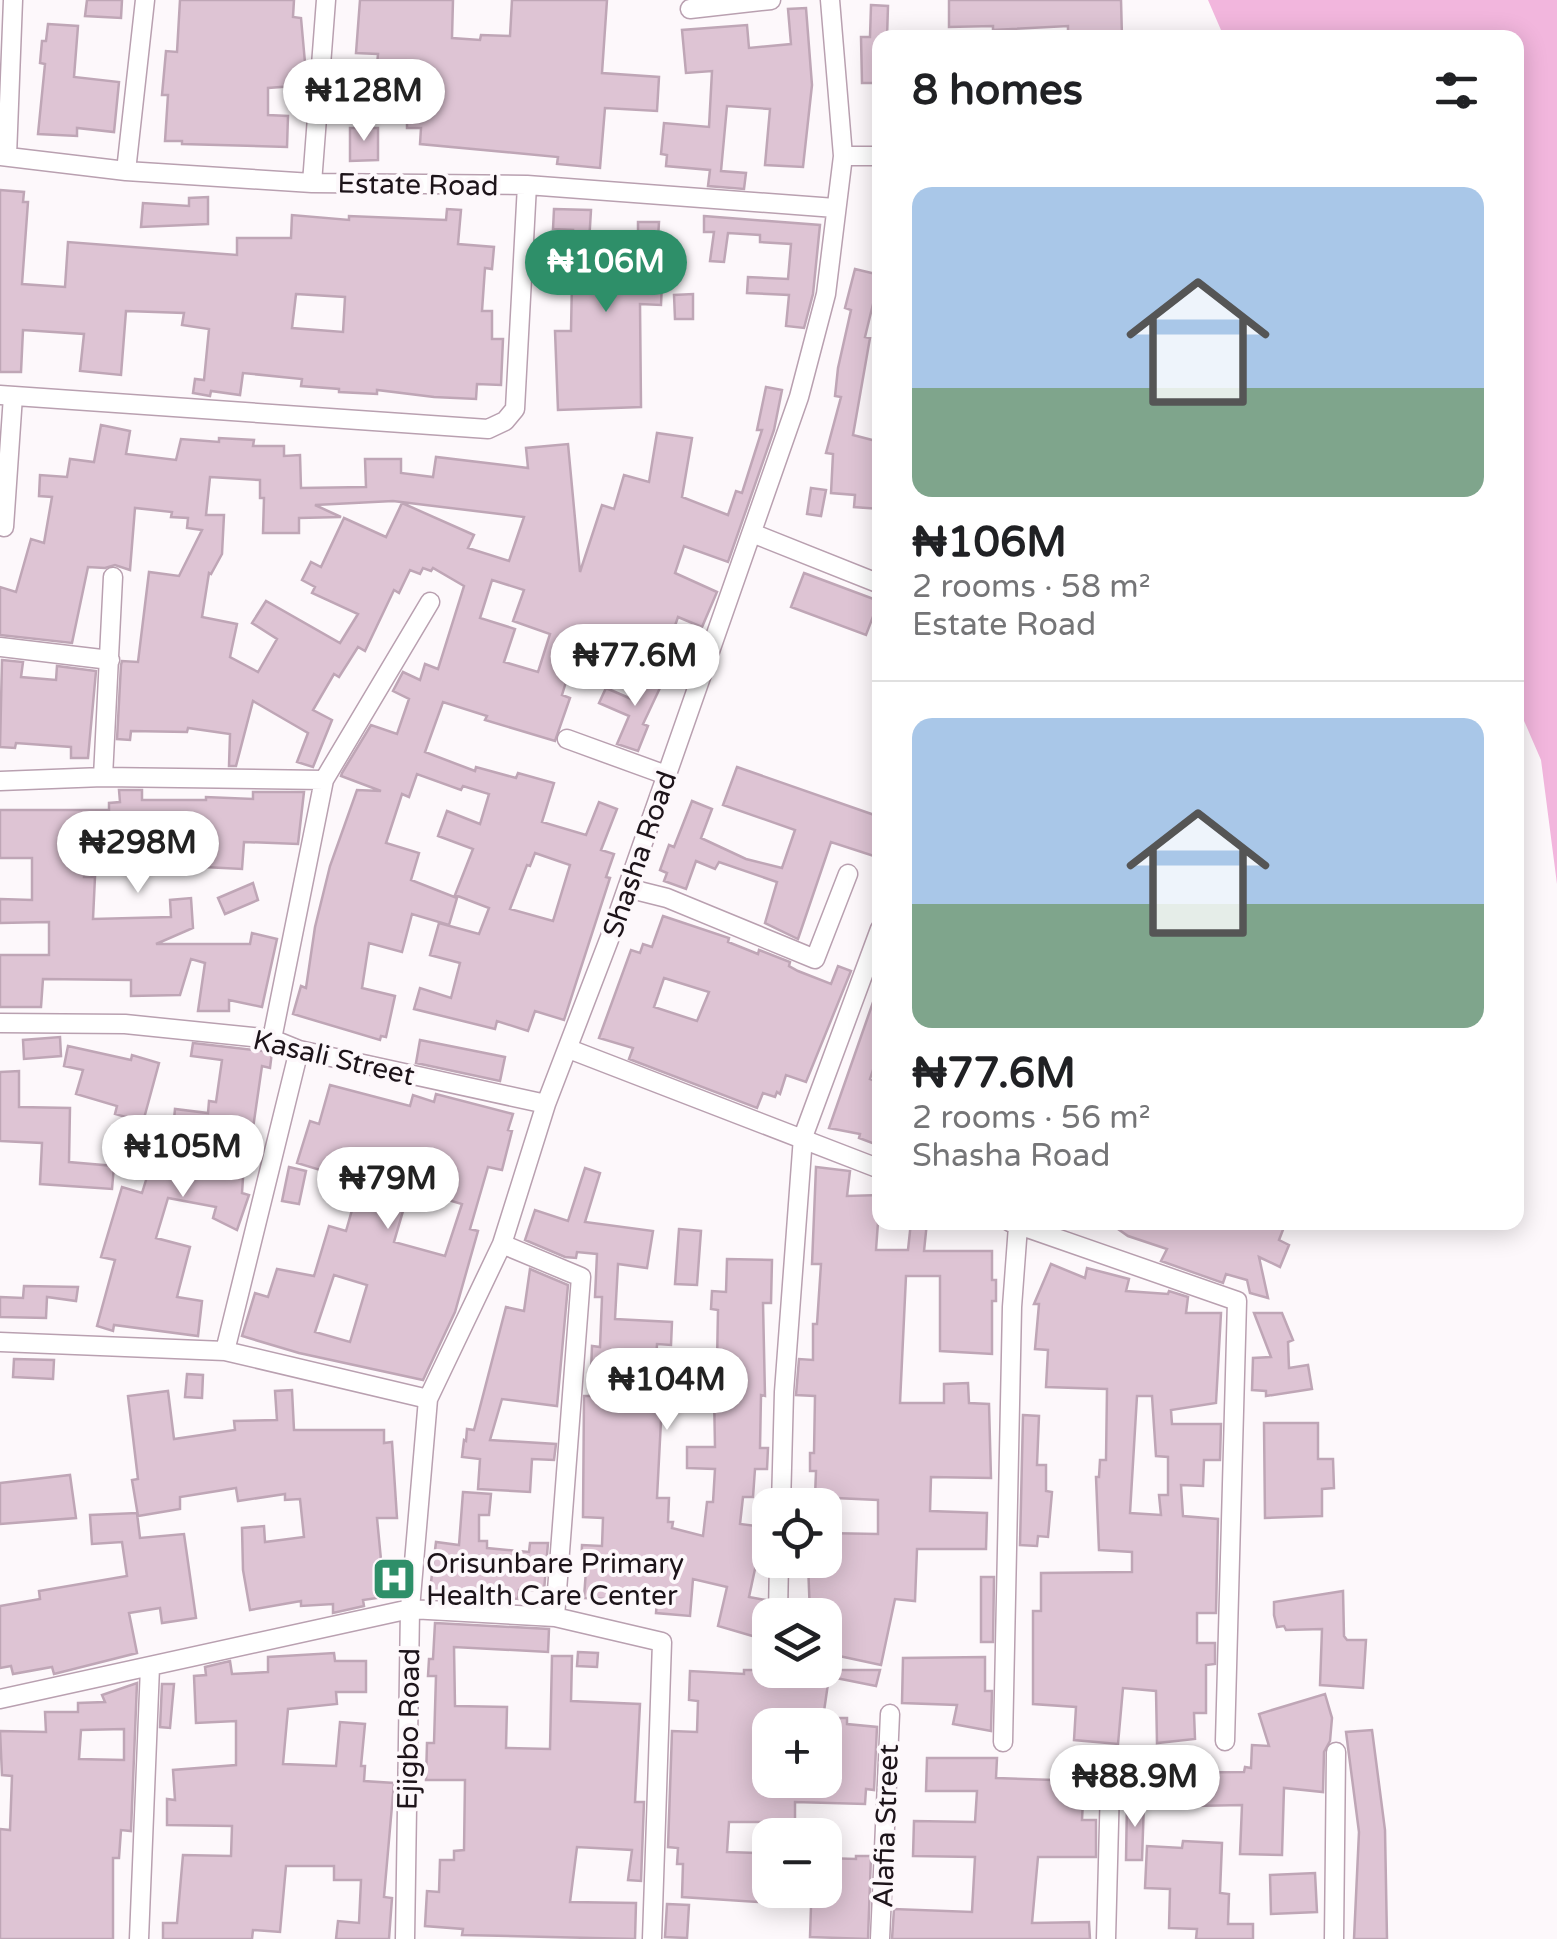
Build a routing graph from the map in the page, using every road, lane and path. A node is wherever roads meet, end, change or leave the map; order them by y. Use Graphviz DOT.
graph roads {
  1 [pos="13,0"];
  2 [pos="145,0"];
  3 [pos="326,0"];
  4 [pos="771,0"];
  5 [pos="830,0"];
  6 [pos="690,9"];
  7 [pos="3,156"];
  8 [pos="843,156"];
  9 [pos="872,156"];
  10 [pos="126,170"];
  11 [pos="312,182"];
  12 [pos="527,185"];
  13 [pos="836,208"];
  14 [pos="7,395"];
  15 [pos="4,527"];
  16 [pos="752,533"];
  17 [pos="114,578"];
  18 [pos="872,581"];
  19 [pos="430,602"];
  20 [pos="0,647"];
  21 [pos="110,660"];
  22 [pos="566,739"];
  23 [pos="666,775"];
  24 [pos="103,777"];
  25 [pos="0,780"];
  26 [pos="324,780"];
  27 [pos="848,874"];
  28 [pos="627,888"];
  29 [pos="872,952"];
  30 [pos="0,1023"];
  31 [pos="272,1039"];
  32 [pos="568,1049"];
  33 [pos="299,1050"];
  34 [pos="546,1104"];
  35 [pos="803,1137"];
  36 [pos="872,1166"];
  37 [pos="1014,1230"];
  38 [pos="1031,1230"];
  39 [pos="502,1244"];
  40 [pos="0,1342"];
  41 [pos="225,1351"];
  42 [pos="428,1399"];
  43 [pos="781,1488"];
  44 [pos="410,1609"];
  45 [pos="554,1617"];
  46 [pos="150,1668"];
  47 [pos="0,1699"];
  48 [pos="890,1714"];
  49 [pos="1225,1741"];
  50 [pos="1003,1742"];
  51 [pos="1336,1752"];
  52 [pos="1110,1785"];
  53 [pos="139,1939"];
  54 [pos="405,1939"];
  55 [pos="652,1939"];
  56 [pos="880,1939"];
  57 [pos="1106,1939"];
  58 [pos="1334,1939"];
  1 -- 7 [label="street"];
  2 -- 10 [label="street"];
  3 -- 11 [label="street"];
  4 -- 6 [label="street"];
  5 -- 8 [label="street, Shasha Road"];
  7 -- 10 [label="street, Estate Road"];
  8 -- 9 [label="street"];
  8 -- 13 [label="street, Shasha Road"];
  10 -- 11 [label="street, Estate Road"];
  11 -- 12 [label="street, Estate Road"];
  12 -- 13 [label="street, Estate Road"];
  12 -- 14 [label="street"];
  13 -- 16 [label="street, Shasha Road"];
  14 -- 15 [label="street"];
  16 -- 18 [label="street"];
  16 -- 23 [label="street, Shasha Road"];
  17 -- 21 [label="street"];
  19 -- 26 [label="street"];
  20 -- 21 [label="street"];
  21 -- 24 [label="street"];
  22 -- 23 [label="street"];
  23 -- 28 [label="street, Shasha Road"];
  24 -- 25 [label="street"];
  24 -- 26 [label="street"];
  26 -- 31 [label="street"];
  27 -- 28 [label="street"];
  28 -- 32 [label="street, Shasha Road"];
  29 -- 35 [label="street"];
  30 -- 31 [label="street, Kasali Street"];
  31 -- 33 [label="street, Kasali Street"];
  32 -- 34 [label="street, Shasha Road"];
  32 -- 35 [label="street"];
  33 -- 34 [label="street, Kasali Street"];
  33 -- 41 [label="street"];
  34 -- 39 [label="street, Shasha Road"];
  35 -- 36 [label="street"];
  35 -- 43 [label="street"];
  37 -- 50 [label="street"];
  38 -- 49 [label="street"];
  39 -- 42 [label="street, Shasha Road"];
  39 -- 45 [label="street"];
  40 -- 41 [label="street"];
  41 -- 42 [label="street"];
  42 -- 44 [label="street, Ejigbo Road"];
  44 -- 45 [label="street"];
  44 -- 46 [label="street"];
  44 -- 54 [label="street, Ejigbo Road"];
  45 -- 55 [label="street"];
  46 -- 47 [label="street"];
  46 -- 53 [label="street"];
  48 -- 56 [label="street, Alafia Street"];
  51 -- 58 [label="street"];
  52 -- 57 [label="street"];
}
